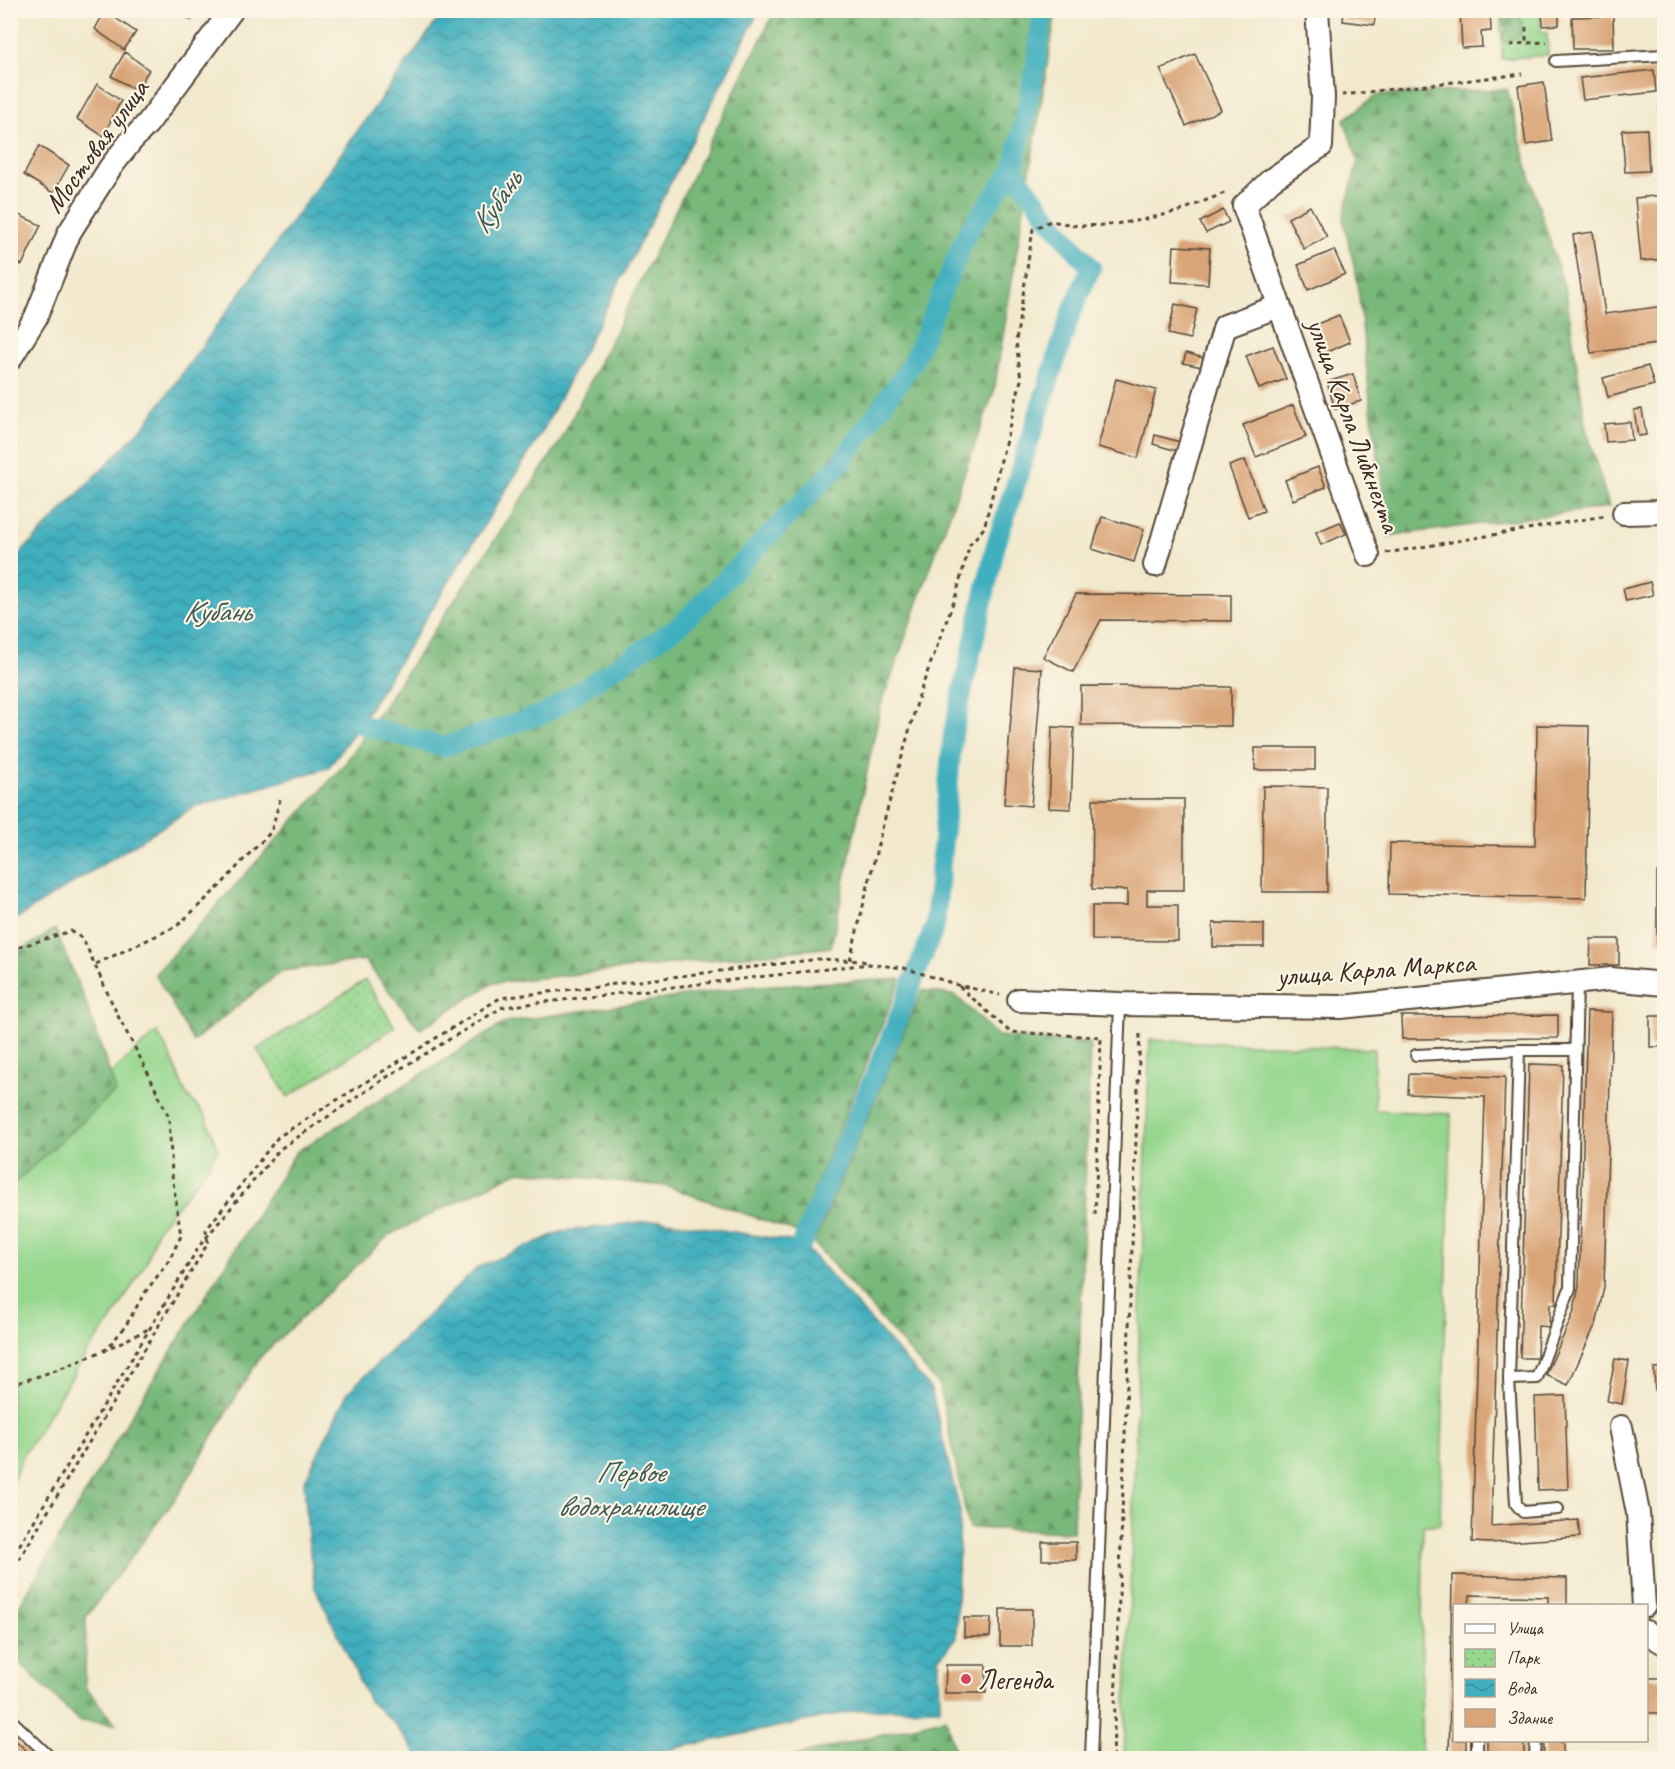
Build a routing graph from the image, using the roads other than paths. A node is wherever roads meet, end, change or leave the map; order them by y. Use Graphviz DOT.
graph roads {
  1 [pos="232,10"];
  2 [pos="1317,10"];
  3 [pos="1665,55"];
  4 [pos="1556,61"];
  5 [pos="1279,306"];
  6 [pos="12,356"];
  7 [pos="1665,512"];
  8 [pos="1624,513"];
  9 [pos="1368,555"];
  10 [pos="1155,565"];
  11 [pos="1577,982"];
  12 [pos="1665,984"];
  13 [pos="1019,1000"];
  14 [pos="1120,1004"];
  15 [pos="1519,1050"];
  16 [pos="1575,1050"];
  17 [pos="1416,1055"];
  18 [pos="1509,1379"];
  19 [pos="1622,1427"];
  20 [pos="1558,1509"];
  21 [pos="1644,1604"];
  22 [pos="1648,1633"];
  23 [pos="1665,1643"];
  24 [pos="10,1719"];
  25 [pos="1477,1742"];
  26 [pos="1536,1742"];
  27 [pos="51,1758"];
  28 [pos="1091,1758"];
  29 [pos="1477,1758"];
  30 [pos="1535,1758"];
  1 -- 6 [label="street, Мостовая улица"];
  2 -- 5 [label="street, улица Карла Либкнехта"];
  3 -- 4 [label="lane"];
  5 -- 9 [label="street, улица Карла Либкнехта"];
  5 -- 10 [label="street"];
  7 -- 8 [label="street"];
  11 -- 12 [label="street, улица Карла Маркса"];
  11 -- 14 [label="street, улица Карла Маркса"];
  11 -- 16 [label="lane"];
  13 -- 14 [label="street, улица Карла Маркса"];
  14 -- 28 [label="lane"];
  15 -- 16 [label="lane"];
  15 -- 17 [label="lane"];
  15 -- 18 [label="lane"];
  16 -- 18 [label="lane"];
  18 -- 20 [label="lane"];
  19 -- 21 [label="street"];
  22 -- 23 [label="street"];
  24 -- 27 [label="lane"];
  25 -- 29 [label="lane"];
  26 -- 30 [label="lane"];
}
